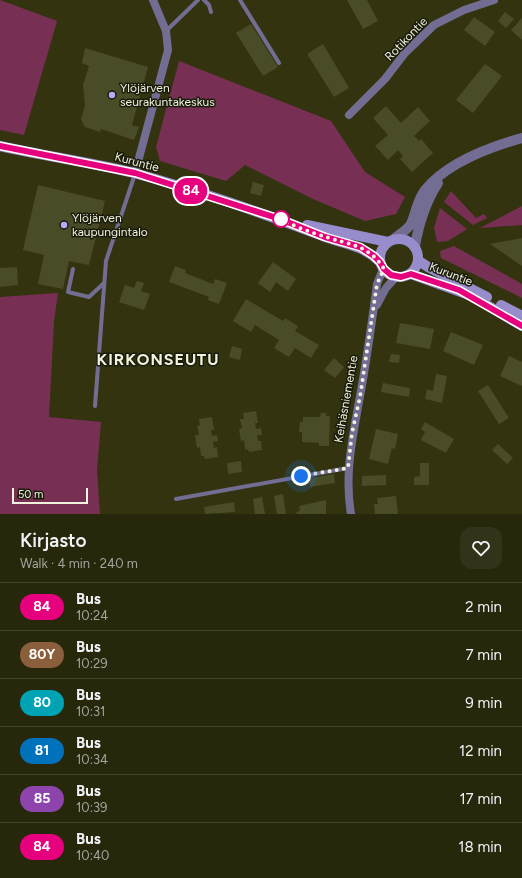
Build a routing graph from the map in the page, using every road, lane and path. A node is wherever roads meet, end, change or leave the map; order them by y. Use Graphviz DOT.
graph roads {
  1 [pos="154,0"];
  2 [pos="198,0"];
  3 [pos="204,0"];
  4 [pos="240,0"];
  5 [pos="494,0"];
  6 [pos="211,12"];
  7 [pos="166,31"];
  8 [pos="279,63"];
  9 [pos="349,115"];
  10 [pos="522,138"];
  11 [pos="0,146"];
  12 [pos="135,173"];
  13 [pos="443,175"];
  14 [pos="288,222"];
  15 [pos="392,240"];
  16 [pos="415,246"];
  17 [pos="419,261"];
  18 [pos="382,265"];
  19 [pos="73,269"];
  20 [pos="411,274"];
  21 [pos="396,277"];
  22 [pos="104,283"];
  23 [pos="373,313"];
  24 [pos="522,316"];
  25 [pos="522,326"];
  26 [pos="95,406"];
  27 [pos="348,468"];
  28 [pos="176,499"];
  29 [pos="351,514"];
  1 -- 7 [label="street"];
  2 -- 7 [label="lane"];
  3 -- 6 [label="lane"];
  4 -- 8 [label="lane"];
  5 -- 9 [label="street, Rotikontie"];
  7 -- 12 [label="street"];
  10 -- 13 [label="street"];
  11 -- 12 [label="main road, Kuruntie"];
  12 -- 14 [label="main road, Kuruntie"];
  12 -- 22 [label="lane"];
  13 -- 15 [label="street"];
  13 -- 16 [label="street"];
  14 -- 15 [label="main road, Kuruntie"];
  14 -- 18 [label="main road, Kuruntie"];
  15 -- 16 [label="main road"];
  15 -- 18 [label="main road"];
  16 -- 17 [label="main road"];
  17 -- 20 [label="main road"];
  17 -- 24 [label="main road, Kuruntie"];
  18 -- 21 [label="main road"];
  18 -- 23 [label="street, Keihäsniementie"];
  19 -- 22 [label="lane"];
  20 -- 21 [label="main road"];
  20 -- 25 [label="main road, Kuruntie"];
  21 -- 23 [label="street, Keihäsniementie"];
  22 -- 26 [label="lane"];
  23 -- 27 [label="street, Keihäsniementie"];
  27 -- 28 [label="lane"];
  27 -- 29 [label="street, Keihäsniementie"];
}
